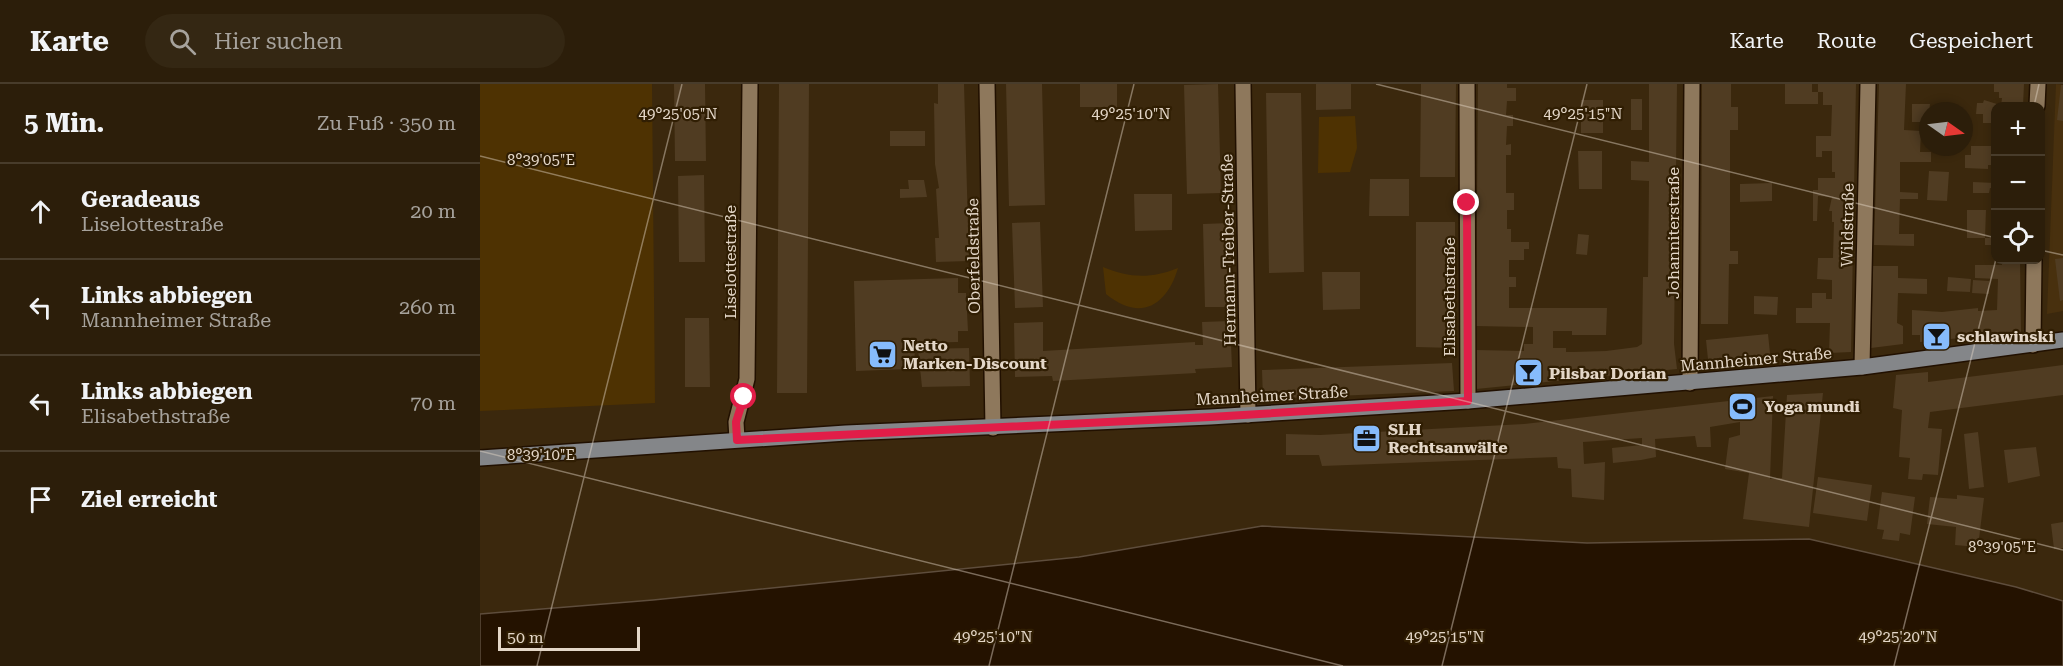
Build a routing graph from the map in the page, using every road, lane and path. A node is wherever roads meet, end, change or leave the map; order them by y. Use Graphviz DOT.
graph roads {
  1 [pos="750,84"];
  2 [pos="987,84"];
  3 [pos="1243,84"];
  4 [pos="1467,84"];
  5 [pos="1692,84"];
  6 [pos="1868,84"];
  7 [pos="2037,84"];
  8 [pos="2037,102"];
  9 [pos="2034,264"];
  10 [pos="2063,340"];
  11 [pos="2033,345"];
  12 [pos="1862,367"];
  13 [pos="1690,383"];
  14 [pos="1468,401"];
  15 [pos="1248,415"];
  16 [pos="993,428"];
  17 [pos="737,440"];
  18 [pos="480,458"];
  1 -- 17 [label="street, Liselottestraße"];
  2 -- 16 [label="street, Oberfeldstraße"];
  3 -- 15 [label="street, Hermann-Treiber-Straße"];
  4 -- 14 [label="street, Elisabethstraße"];
  5 -- 13 [label="street, Johanniterstraße"];
  6 -- 12 [label="street, Wildstraße"];
  7 -- 8 [label="street"];
  9 -- 11 [label="street"];
  10 -- 11 [label="street, Mannheimer Straße"];
  11 -- 12 [label="street, Mannheimer Straße"];
  12 -- 13 [label="street, Mannheimer Straße"];
  13 -- 14 [label="street, Mannheimer Straße"];
  14 -- 15 [label="street, Mannheimer Straße"];
  15 -- 16 [label="street, Mannheimer Straße"];
  16 -- 17 [label="street, Mannheimer Straße"];
  17 -- 18 [label="street, Mannheimer Straße"];
}
